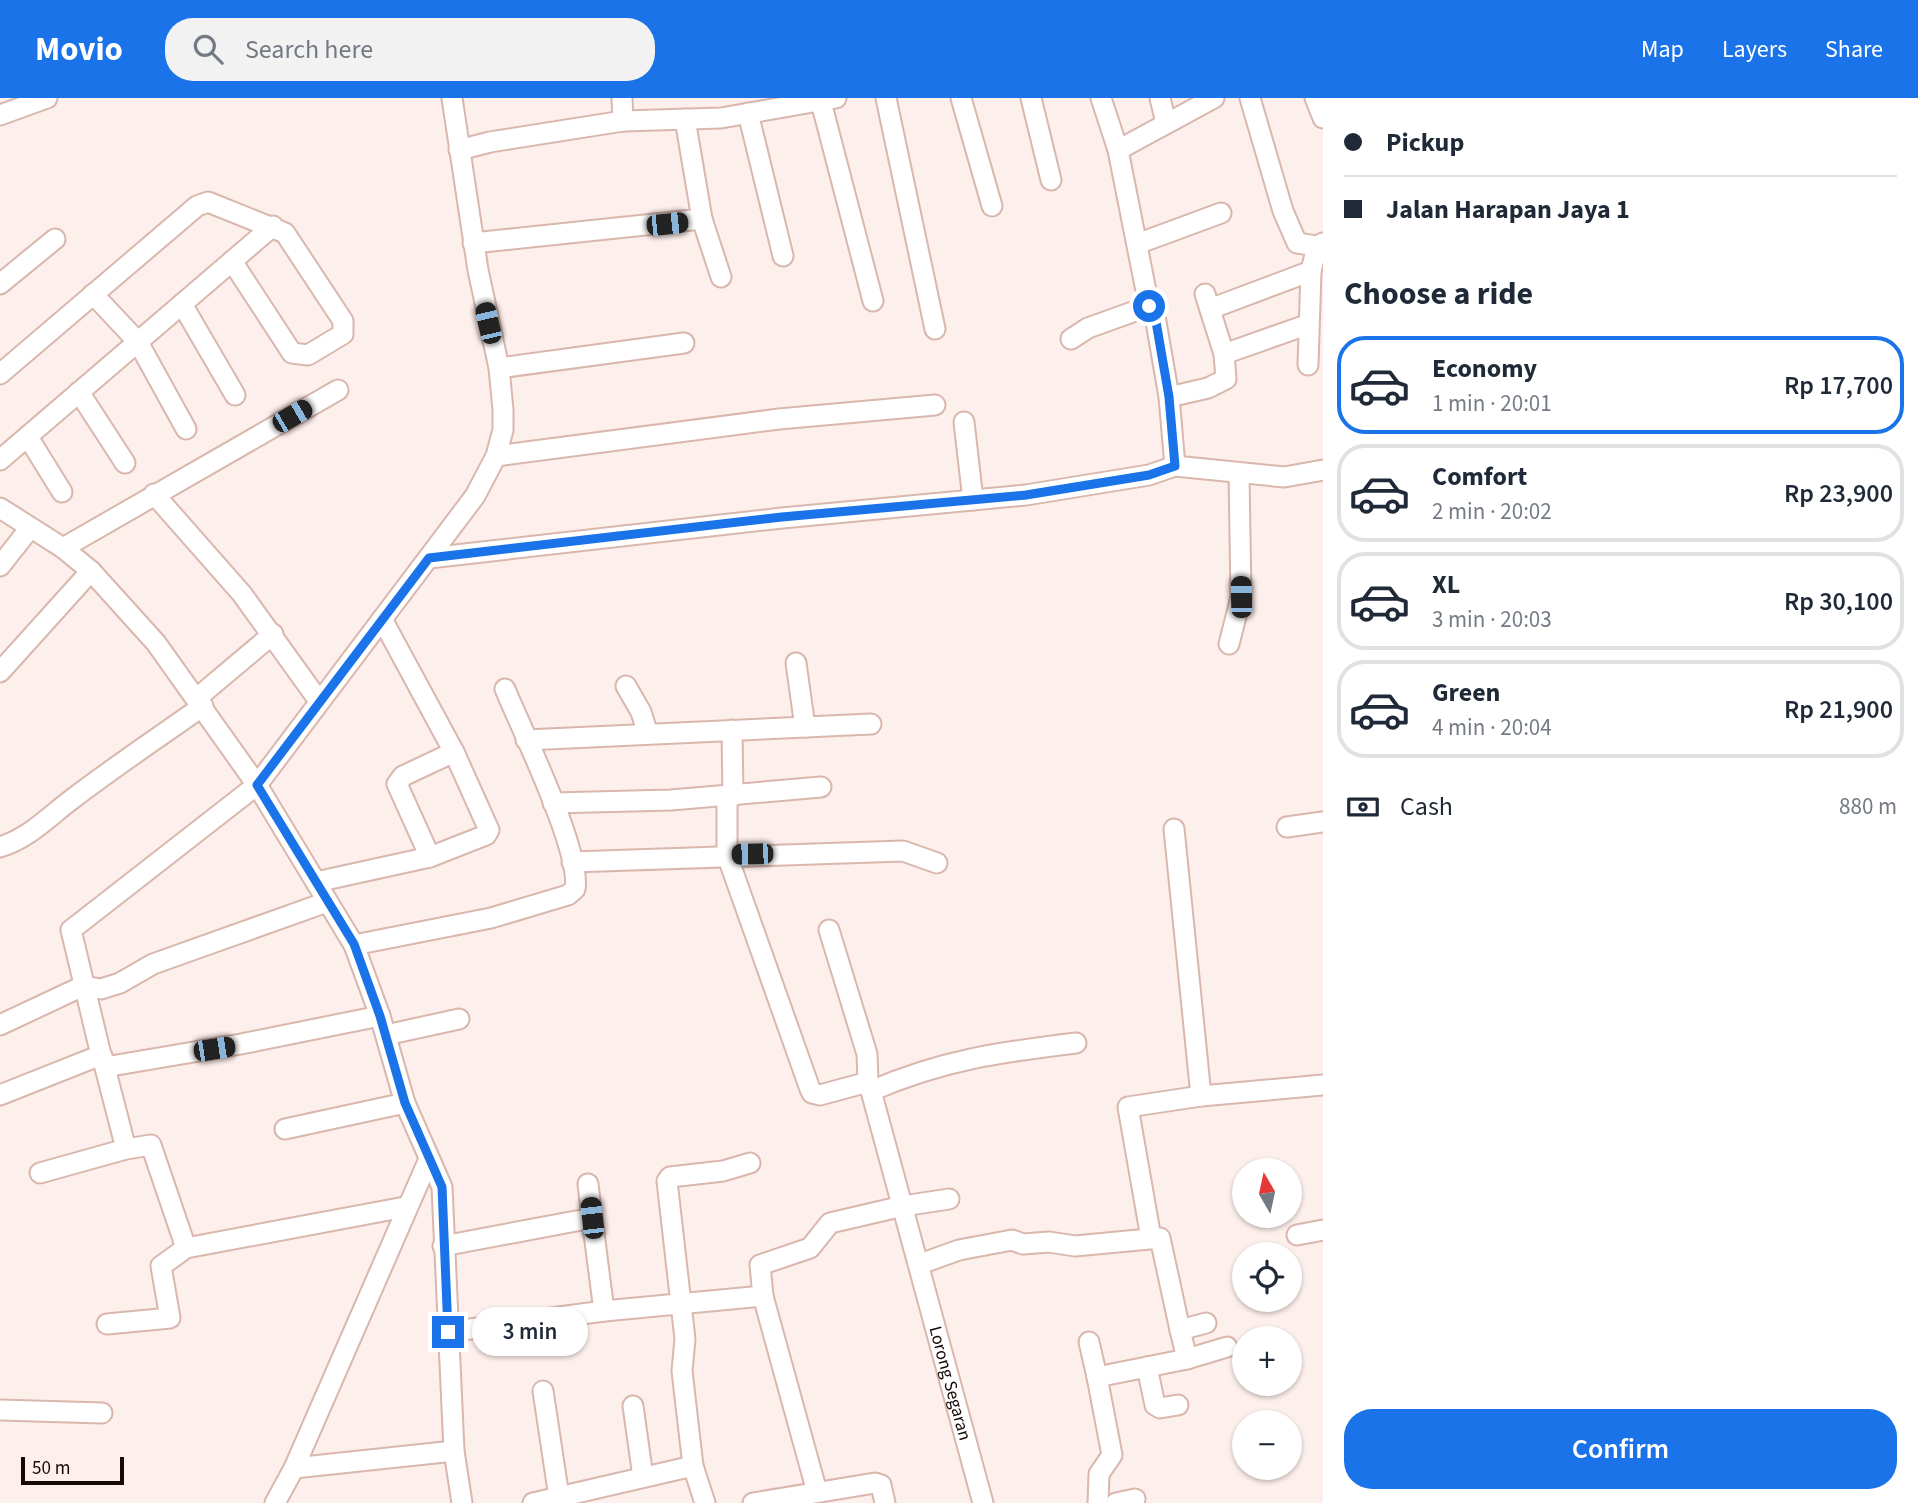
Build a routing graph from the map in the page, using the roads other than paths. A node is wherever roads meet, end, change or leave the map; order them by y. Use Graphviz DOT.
graph roads {
  1 [pos="47,98"];
  2 [pos="452,98"];
  3 [pos="622,98"];
  4 [pos="886,98"];
  5 [pos="961,98"];
  6 [pos="1031,98"];
  7 [pos="1101,98"];
  8 [pos="1160,98"];
  9 [pos="1214,98"];
  10 [pos="1250,98"];
  11 [pos="1315,98"];
  12 [pos="825,99"];
  13 [pos="748,113"];
  14 [pos="0,115"];
  15 [pos="1323,118"];
  16 [pos="685,119"];
  17 [pos="623,121"];
  18 [pos="1167,123"];
  19 [pos="459,150"];
  20 [pos="1118,150"];
  21 [pos="1051,180"];
  22 [pos="992,206"];
  23 [pos="1221,213"];
  24 [pos="702,219"];
  25 [pos="273,226"];
  26 [pos="55,239"];
  27 [pos="473,243"];
  28 [pos="1137,244"];
  29 [pos="1320,245"];
  30 [pos="783,256"];
  31 [pos="232,261"];
  32 [pos="1311,271"];
  33 [pos="722,277"];
  34 [pos="0,284"];
  35 [pos="93,293"];
  36 [pos="873,301"];
  37 [pos="182,304"];
  38 [pos="1149,306"];
  39 [pos="1309,324"];
  40 [pos="935,329"];
  41 [pos="1071,339"];
  42 [pos="138,342"];
  43 [pos="684,343"];
  44 [pos="1224,354"];
  45 [pos="1308,365"];
  46 [pos="499,368"];
  47 [pos="0,374"];
  48 [pos="338,390"];
  49 [pos="79,392"];
  50 [pos="235,395"];
  51 [pos="1169,397"];
  52 [pos="935,405"];
  53 [pos="964,422"];
  54 [pos="186,429"];
  55 [pos="28,437"];
  56 [pos="496,456"];
  57 [pos="1,458"];
  58 [pos="125,463"];
  59 [pos="1175,466"];
  60 [pos="1323,470"];
  61 [pos="1239,473"];
  62 [pos="62,492"];
  63 [pos="154,494"];
  64 [pos="973,500"];
  65 [pos="0,508"];
  66 [pos="30,528"];
  67 [pos="63,548"];
  68 [pos="429,558"];
  69 [pos="0,566"];
  70 [pos="91,571"];
  71 [pos="382,620"];
  72 [pos="274,634"];
  73 [pos="1229,644"];
  74 [pos="796,663"];
  75 [pos="0,673"];
  76 [pos="626,686"];
  77 [pos="505,689"];
  78 [pos="319,701"];
  79 [pos="200,702"];
  80 [pos="871,724"];
  81 [pos="805,727"];
  82 [pos="732,730"];
  83 [pos="648,734"];
  84 [pos="526,740"];
  85 [pos="454,752"];
  86 [pos="257,785"];
  87 [pos="821,787"];
  88 [pos="730,796"];
  89 [pos="553,803"];
  90 [pos="1323,822"];
  91 [pos="1287,827"];
  92 [pos="1174,829"];
  93 [pos="0,847"];
  94 [pos="727,855"];
  95 [pos="430,857"];
  96 [pos="572,862"];
  97 [pos="937,863"];
  98 [pos="316,882"];
  99 [pos="327,902"];
  100 [pos="829,930"];
  101 [pos="354,944"];
  102 [pos="83,986"];
  103 [pos="380,1016"];
  104 [pos="459,1019"];
  105 [pos="0,1025"];
  106 [pos="386,1035"];
  107 [pos="1076,1043"];
  108 [pos="103,1061"];
  109 [pos="1323,1085"];
  110 [pos="869,1086"];
  111 [pos="0,1095"];
  112 [pos="1201,1096"];
  113 [pos="405,1103"];
  114 [pos="285,1129"];
  115 [pos="126,1149"];
  116 [pos="429,1159"];
  117 [pos="750,1163"];
  118 [pos="40,1173"];
  119 [pos="588,1184"];
  120 [pos="949,1199"];
  121 [pos="903,1206"];
  122 [pos="405,1208"];
  123 [pos="592,1218"];
  124 [pos="1323,1230"];
  125 [pos="1297,1235"];
  126 [pos="1151,1238"];
  127 [pos="443,1246"];
  128 [pos="186,1248"];
  129 [pos="920,1264"];
  130 [pos="763,1296"];
  131 [pos="681,1304"];
  132 [pos="604,1311"];
  133 [pos="1206,1323"];
  134 [pos="107,1324"];
  135 [pos="1180,1330"];
  136 [pos="448,1332"];
  137 [pos="1089,1342"];
  138 [pos="1227,1347"];
  139 [pos="1187,1359"];
  140 [pos="1147,1367"];
  141 [pos="1097,1377"];
  142 [pos="542,1391"];
  143 [pos="1178,1405"];
  144 [pos="633,1406"];
  145 [pos="0,1410"];
  146 [pos="102,1413"];
  147 [pos="454,1451"];
  148 [pos="693,1466"];
  149 [pos="294,1468"];
  150 [pos="643,1477"];
  151 [pos="817,1492"];
  152 [pos="559,1497"];
  153 [pos="275,1503"];
  154 [pos="462,1503"];
  155 [pos="533,1503"];
  156 [pos="705,1503"];
  157 [pos="753,1503"];
  158 [pos="885,1503"];
  159 [pos="983,1503"];
  160 [pos="1098,1503"];
  1 -- 14 [label="street"];
  2 -- 19 [label="street"];
  3 -- 17 [label="street"];
  4 -- 40 [label="street"];
  5 -- 22 [label="street"];
  6 -- 21 [label="street"];
  7 -- 20 [label="street"];
  8 -- 18 [label="street"];
  9 -- 18 [label="street"];
  10 -- 29 [label="street"];
  11 -- 15 [label="street"];
  12 -- 13 [label="street"];
  12 -- 36 [label="street"];
  13 -- 16 [label="street"];
  13 -- 30 [label="street"];
  16 -- 17 [label="street"];
  16 -- 24 [label="street"];
  17 -- 19 [label="street"];
  18 -- 20 [label="street"];
  19 -- 27 [label="street"];
  20 -- 28 [label="street"];
  23 -- 28 [label="street"];
  24 -- 27 [label="street"];
  24 -- 33 [label="street"];
  25 -- 31 [label="street"];
  25 -- 31 [label="street"];
  25 -- 35 [label="street"];
  26 -- 34 [label="street"];
  27 -- 46 [label="street"];
  28 -- 38 [label="street"];
  29 -- 32 [label="street"];
  31 -- 37 [label="street"];
  32 -- 39 [label="street"];
  32 -- 44 [label="street"];
  35 -- 42 [label="street"];
  35 -- 47 [label="street"];
  37 -- 42 [label="street"];
  37 -- 50 [label="street"];
  38 -- 41 [label="street"];
  38 -- 51 [label="street"];
  39 -- 44 [label="street"];
  39 -- 45 [label="street"];
  42 -- 49 [label="street"];
  42 -- 54 [label="street"];
  43 -- 46 [label="street"];
  44 -- 51 [label="street"];
  46 -- 56 [label="street"];
  48 -- 63 [label="street"];
  49 -- 55 [label="street"];
  49 -- 58 [label="street"];
  51 -- 59 [label="street"];
  52 -- 56 [label="street"];
  53 -- 64 [label="street"];
  55 -- 57 [label="street"];
  55 -- 62 [label="street"];
  56 -- 68 [label="street"];
  59 -- 61 [label="street"];
  59 -- 64 [label="street"];
  60 -- 61 [label="street"];
  61 -- 73 [label="street"];
  63 -- 67 [label="street"];
  63 -- 72 [label="street"];
  64 -- 68 [label="street"];
  65 -- 66 [label="street"];
  66 -- 67 [label="street"];
  66 -- 69 [label="street"];
  67 -- 70 [label="street"];
  68 -- 71 [label="street"];
  70 -- 75 [label="street"];
  70 -- 79 [label="street"];
  71 -- 78 [label="street"];
  71 -- 85 [label="street"];
  72 -- 78 [label="street"];
  72 -- 79 [label="street"];
  74 -- 81 [label="street"];
  76 -- 83 [label="street"];
  77 -- 84 [label="street"];
  78 -- 86 [label="street"];
  79 -- 86 [label="street"];
  79 -- 93 [label="street"];
  80 -- 81 [label="street"];
  81 -- 82 [label="street"];
  82 -- 83 [label="street"];
  82 -- 88 [label="street"];
  83 -- 84 [label="street"];
  84 -- 89 [label="street"];
  85 -- 95 [label="street"];
  85 -- 95 [label="street"];
  86 -- 98 [label="street"];
  86 -- 102 [label="street"];
  87 -- 88 [label="street"];
  88 -- 89 [label="street"];
  88 -- 94 [label="street"];
  89 -- 96 [label="street"];
  90 -- 91 [label="street"];
  92 -- 112 [label="street"];
  94 -- 96 [label="street"];
  94 -- 97 [label="street"];
  94 -- 110 [label="street"];
  95 -- 98 [label="street"];
  96 -- 101 [label="street"];
  98 -- 99 [label="street"];
  99 -- 101 [label="street"];
  99 -- 102 [label="street"];
  100 -- 110 [label="street, Lorong Segaran"];
  101 -- 103 [label="street"];
  102 -- 105 [label="street"];
  102 -- 108 [label="street"];
  103 -- 106 [label="street"];
  103 -- 108 [label="street"];
  104 -- 106 [label="street"];
  106 -- 113 [label="street"];
  107 -- 110 [label="street"];
  108 -- 111 [label="street"];
  108 -- 115 [label="street"];
  109 -- 112 [label="street"];
  110 -- 121 [label="street, Lorong Segaran"];
  112 -- 126 [label="street"];
  113 -- 114 [label="street"];
  113 -- 116 [label="street"];
  115 -- 118 [label="street"];
  115 -- 128 [label="street"];
  116 -- 122 [label="street"];
  116 -- 127 [label="street"];
  117 -- 131 [label="street"];
  119 -- 123 [label="street"];
  120 -- 121 [label="street"];
  121 -- 129 [label="street, Lorong Segaran"];
  121 -- 130 [label="street"];
  122 -- 128 [label="street"];
  122 -- 149 [label="street"];
  123 -- 127 [label="street"];
  123 -- 132 [label="street"];
  124 -- 125 [label="street"];
  126 -- 129 [label="street"];
  126 -- 135 [label="street"];
  127 -- 136 [label="street"];
  128 -- 134 [label="street"];
  129 -- 159 [label="street, Lorong Segaran"];
  130 -- 131 [label="street"];
  130 -- 151 [label="street"];
  131 -- 132 [label="street"];
  131 -- 148 [label="street"];
  132 -- 136 [label="street"];
  133 -- 135 [label="street"];
  135 -- 139 [label="street"];
  136 -- 147 [label="street"];
  137 -- 141 [label="street"];
  138 -- 139 [label="street"];
  139 -- 140 [label="street"];
  140 -- 141 [label="street"];
  140 -- 143 [label="street"];
  141 -- 160 [label="street"];
  142 -- 152 [label="street"];
  144 -- 150 [label="street"];
  145 -- 146 [label="street"];
  147 -- 149 [label="street"];
  147 -- 154 [label="street"];
  148 -- 150 [label="street"];
  148 -- 156 [label="street"];
  149 -- 153 [label="street"];
  150 -- 152 [label="street"];
  151 -- 157 [label="street"];
  151 -- 158 [label="street"];
  152 -- 155 [label="street"];
}
